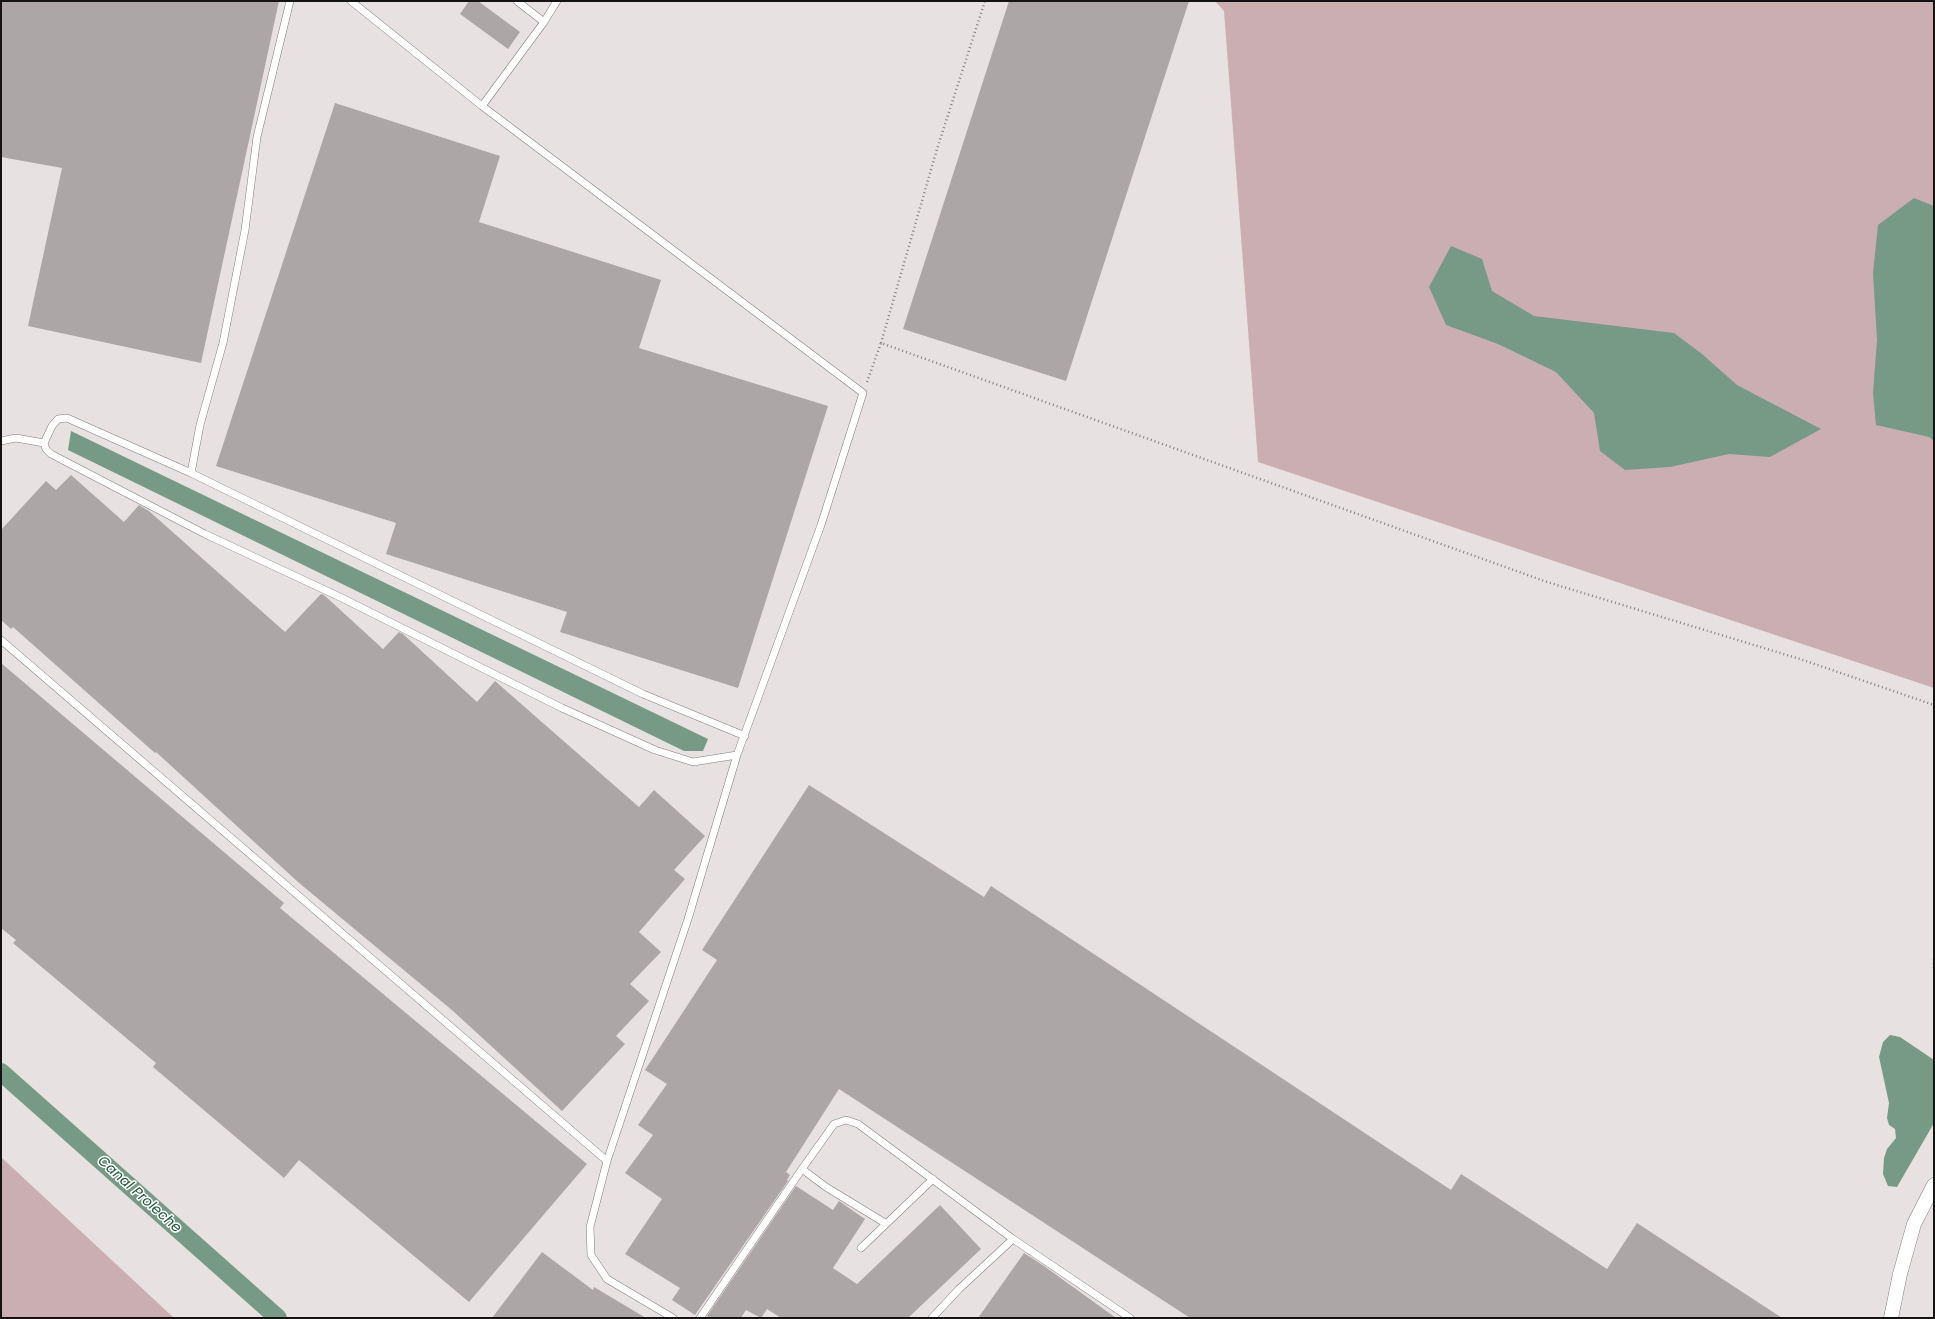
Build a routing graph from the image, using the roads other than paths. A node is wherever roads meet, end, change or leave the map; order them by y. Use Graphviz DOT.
graph roads {
  1 [pos="290,1"];
  2 [pos="351,1"];
  3 [pos="517,1"];
  4 [pos="557,1"];
  5 [pos="544,22"];
  6 [pos="482,106"];
  7 [pos="1,441"];
  8 [pos="44,443"];
  9 [pos="191,473"];
  10 [pos="1,640"];
  11 [pos="745,736"];
  12 [pos="738,755"];
  13 [pos="607,1161"];
  14 [pos="802,1169"];
  15 [pos="933,1179"];
  16 [pos="1934,1185"];
  17 [pos="885,1223"];
  18 [pos="1013,1239"];
  19 [pos="861,1248"];
  20 [pos="673,1318"];
  21 [pos="700,1318"];
  22 [pos="932,1318"];
  23 [pos="1130,1318"];
  24 [pos="1891,1318"];
  1 -- 9 [label="lane"];
  2 -- 6 [label="lane"];
  3 -- 5 [label="lane"];
  4 -- 5 [label="lane"];
  5 -- 6 [label="lane"];
  6 -- 11 [label="lane"];
  7 -- 8 [label="lane"];
  8 -- 9 [label="lane"];
  8 -- 12 [label="lane"];
  9 -- 11 [label="lane"];
  10 -- 13 [label="lane"];
  11 -- 12 [label="lane"];
  12 -- 13 [label="lane"];
  13 -- 20 [label="lane"];
  14 -- 15 [label="lane"];
  14 -- 17 [label="lane"];
  14 -- 21 [label="lane"];
  15 -- 17 [label="lane"];
  15 -- 18 [label="lane"];
  16 -- 24 [label="street"];
  17 -- 19 [label="lane"];
  18 -- 22 [label="lane"];
  18 -- 23 [label="lane"];
}
